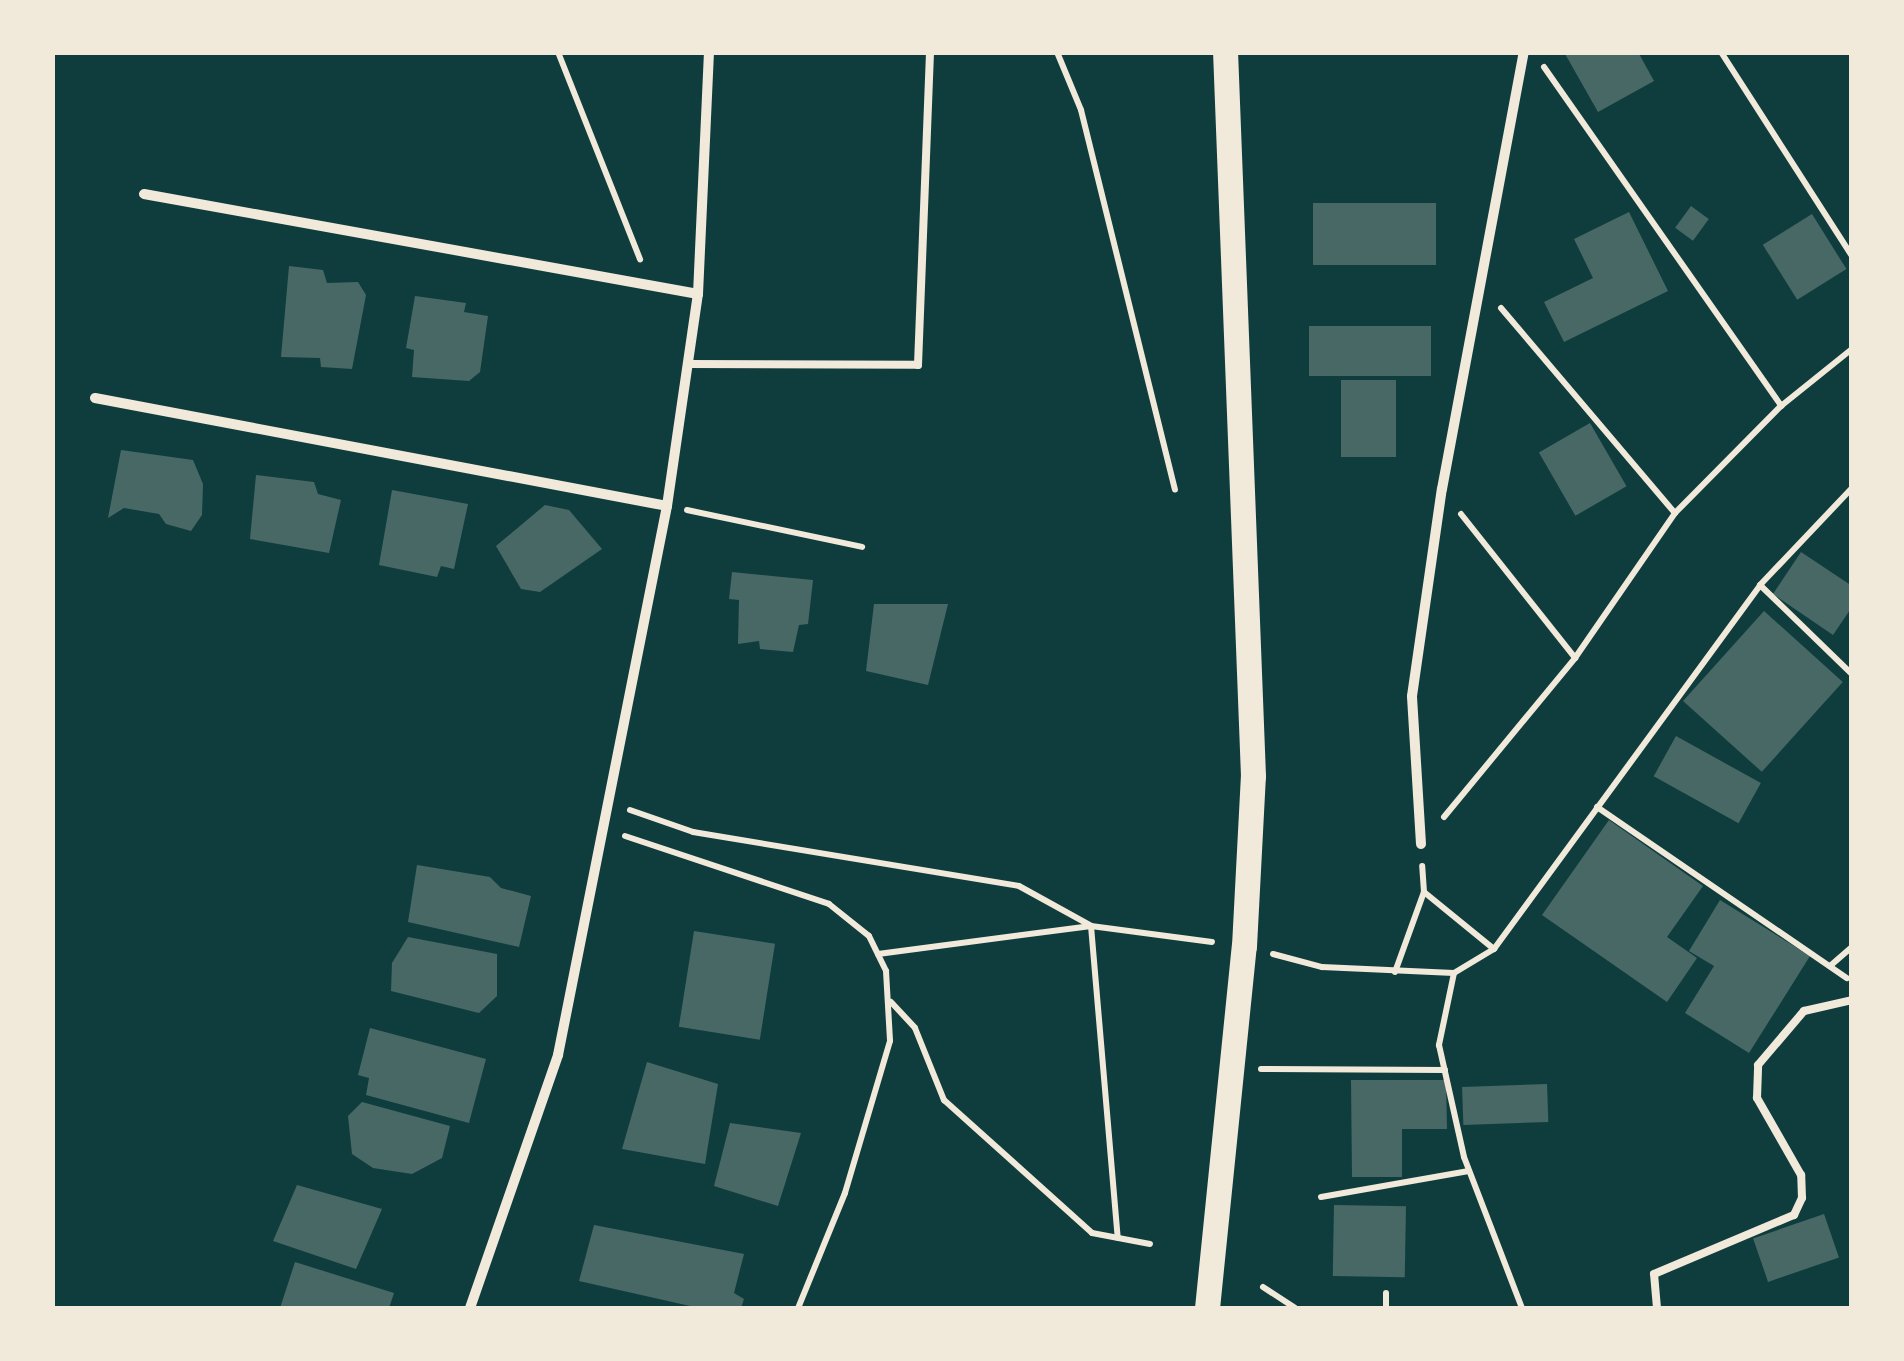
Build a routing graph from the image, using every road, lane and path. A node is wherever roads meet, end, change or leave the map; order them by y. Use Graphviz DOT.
graph roads {
  1 [pos="558,52"];
  2 [pos="709,52"];
  3 [pos="930,52"];
  4 [pos="1057,52"];
  5 [pos="1224,52"];
  6 [pos="1524,52"];
  7 [pos="1534,52"];
  8 [pos="1722,52"];
  9 [pos="144,194"];
  10 [pos="1852,256"];
  11 [pos="649,284"];
  12 [pos="1482,285"];
  13 [pos="698,294"];
  14 [pos="1852,348"];
  15 [pos="688,364"];
  16 [pos="94,398"];
  17 [pos="1781,406"];
  18 [pos="1852,488"];
  19 [pos="1442,489"];
  20 [pos="1175,490"];
  21 [pos="667,506"];
  22 [pos="1675,513"];
  23 [pos="862,548"];
  24 [pos="1760,585"];
  25 [pos="1575,658"];
  26 [pos="1852,674"];
  27 [pos="610,803"];
  28 [pos="1597,806"];
  29 [pos="605,830"];
  30 [pos="1421,844"];
  31 [pos="1091,926"];
  32 [pos="1244,946"];
  33 [pos="1852,947"];
  34 [pos="1494,949"];
  35 [pos="878,954"];
  36 [pos="1830,966"];
  37 [pos="1395,972"];
  38 [pos="1454,972"];
  39 [pos="1852,981"];
  40 [pos="1852,1000"];
  41 [pos="890,1001"];
  42 [pos="1233,1069"];
  43 [pos="1445,1070"];
  44 [pos="1470,1171"];
  45 [pos="1321,1197"];
  46 [pos="1118,1238"];
  47 [pos="1150,1244"];
  48 [pos="1263,1287"];
  49 [pos="1386,1292"];
  50 [pos="470,1308"];
  51 [pos="798,1308"];
  52 [pos="1207,1308"];
  53 [pos="1294,1308"];
  54 [pos="1386,1308"];
  55 [pos="1522,1308"];
  56 [pos="1657,1308"];
  1 -- 11 [label="path"];
  2 -- 13 [label="street"];
  3 -- 15 [label="lane"];
  4 -- 20 [label="path"];
  5 -- 32 [label="main road"];
  6 -- 12 [label="street"];
  7 -- 17 [label="path"];
  8 -- 10 [label="path"];
  9 -- 11 [label="street"];
  11 -- 13 [label="street"];
  12 -- 19 [label="street"];
  12 -- 22 [label="path"];
  13 -- 15 [label="street"];
  14 -- 17 [label="path"];
  15 -- 21 [label="street"];
  16 -- 21 [label="street"];
  17 -- 22 [label="path"];
  18 -- 24 [label="path"];
  19 -- 25 [label="path"];
  19 -- 30 [label="street"];
  21 -- 23 [label="path"];
  21 -- 27 [label="street"];
  22 -- 25 [label="path"];
  24 -- 26 [label="path"];
  24 -- 28 [label="path"];
  25 -- 30 [label="path"];
  27 -- 29 [label="street"];
  27 -- 31 [label="path"];
  28 -- 34 [label="path"];
  28 -- 36 [label="path"];
  29 -- 35 [label="path"];
  29 -- 50 [label="street"];
  31 -- 32 [label="path"];
  31 -- 35 [label="path"];
  31 -- 46 [label="path"];
  32 -- 37 [label="path"];
  32 -- 42 [label="main road"];
  33 -- 36 [label="path"];
  34 -- 37 [label="path"];
  34 -- 38 [label="path"];
  35 -- 41 [label="path"];
  36 -- 39 [label="path"];
  37 -- 38 [label="path"];
  38 -- 43 [label="path"];
  40 -- 56 [label="lane"];
  41 -- 46 [label="path"];
  41 -- 51 [label="path"];
  42 -- 43 [label="path"];
  42 -- 52 [label="main road"];
  43 -- 44 [label="path"];
  44 -- 45 [label="path"];
  44 -- 55 [label="path"];
  46 -- 47 [label="path"];
  48 -- 53 [label="path"];
  49 -- 54 [label="path"];
}
